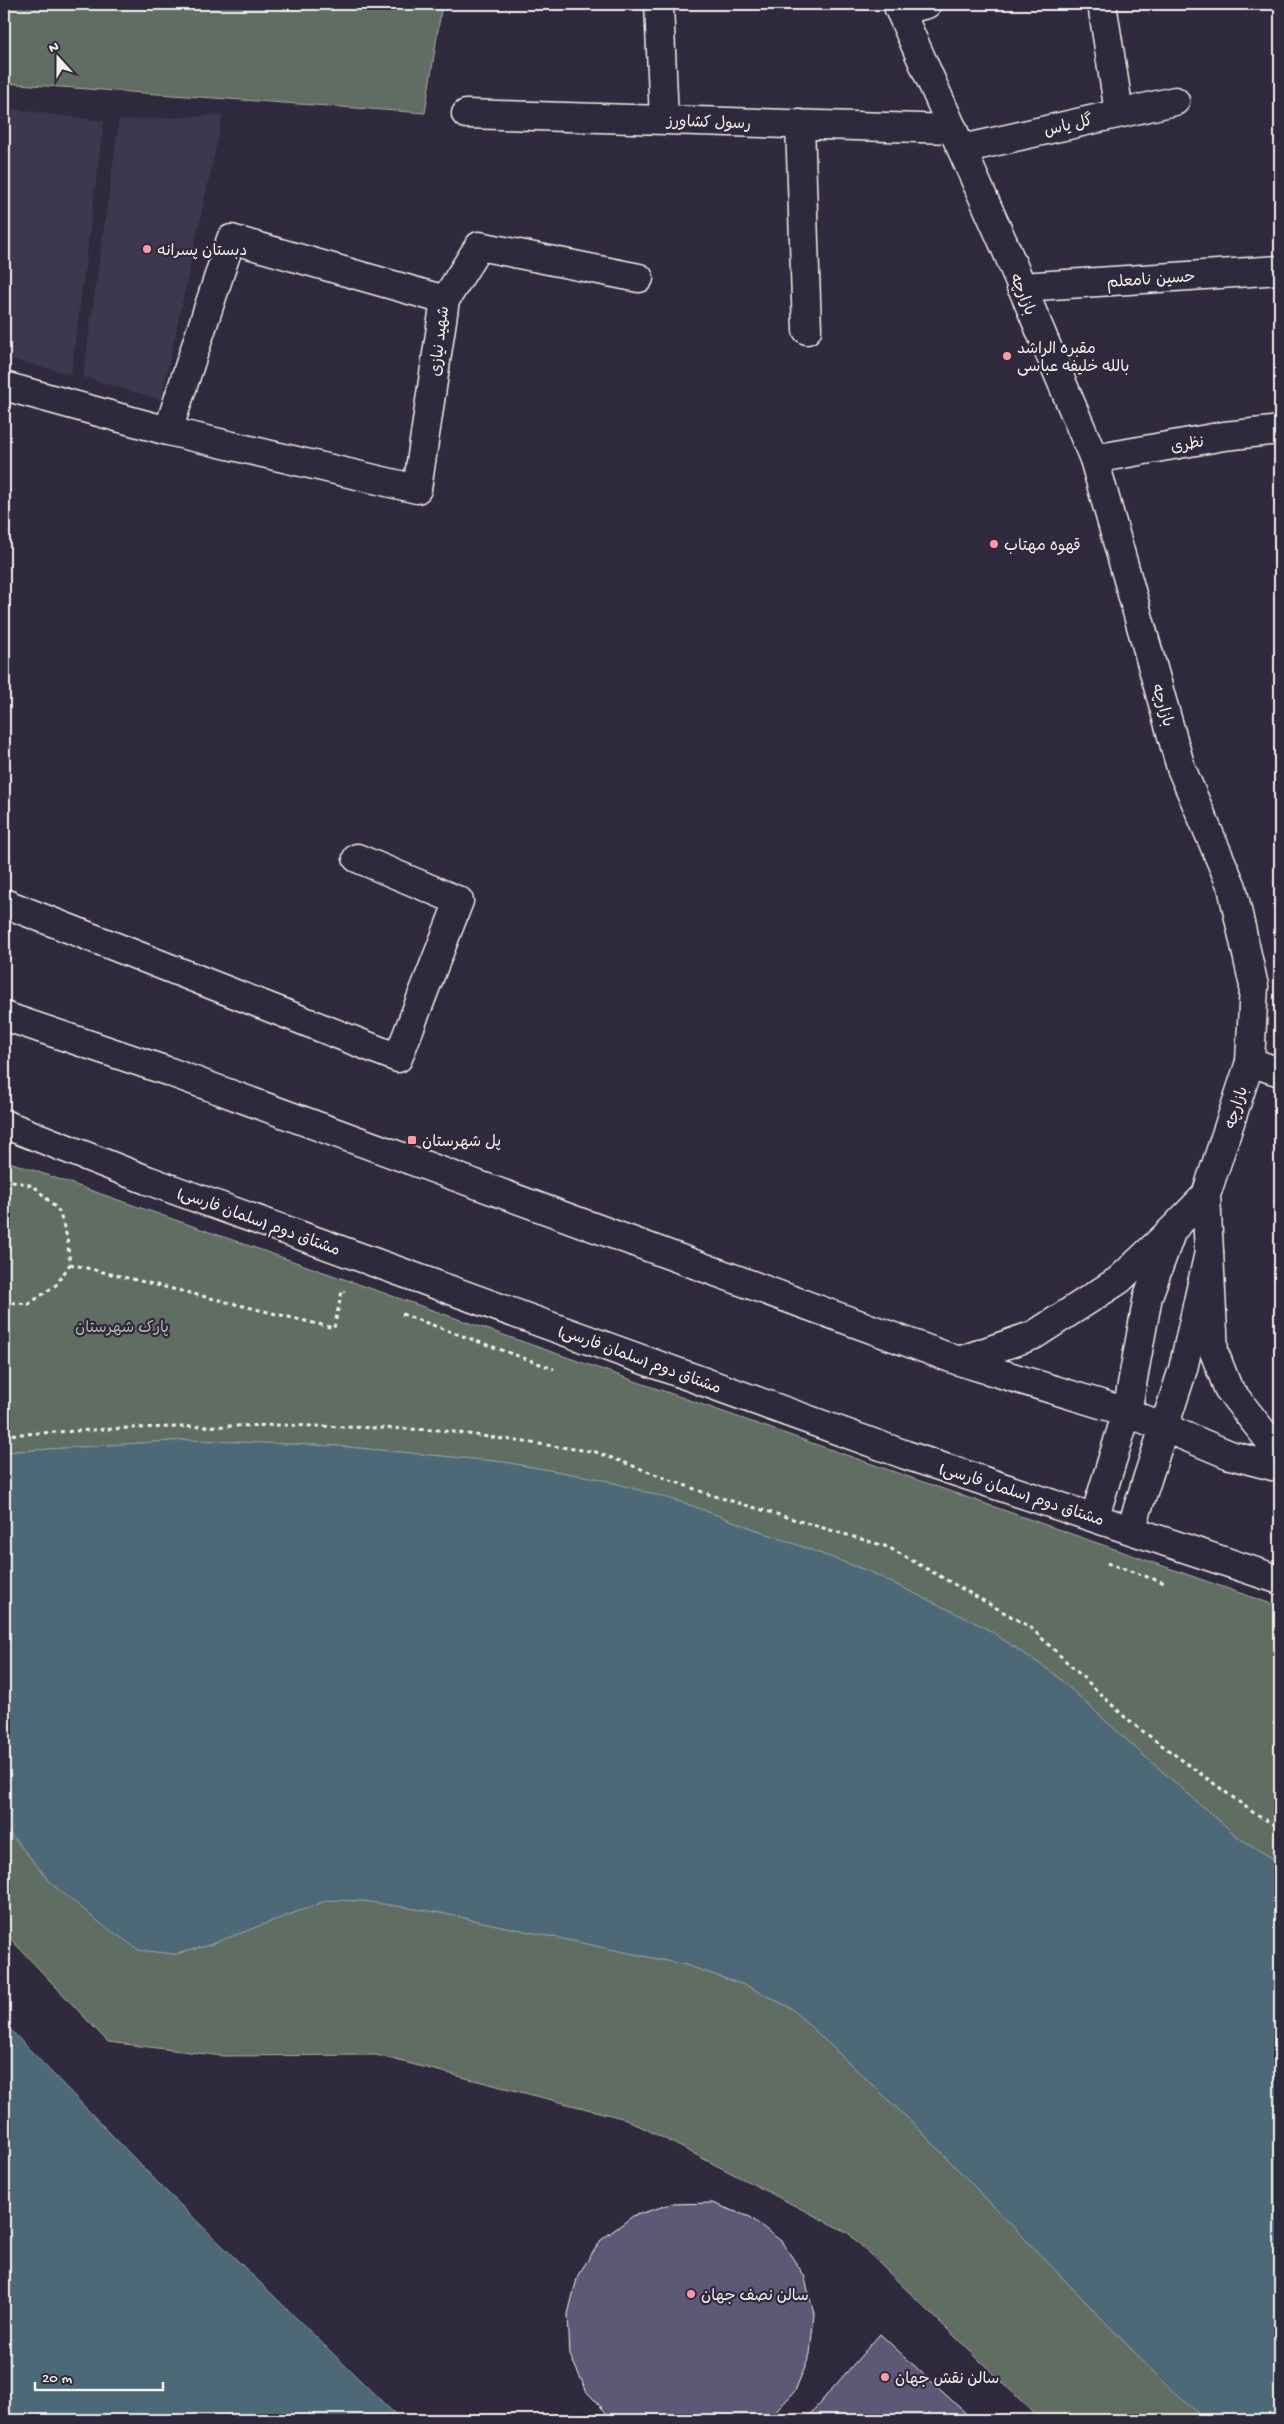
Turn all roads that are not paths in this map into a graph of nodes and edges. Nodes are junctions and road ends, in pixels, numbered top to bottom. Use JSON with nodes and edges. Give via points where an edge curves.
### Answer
{"nodes":[{"id":1,"x":658,"y":4,"type":"edge"},
{"id":2,"x":927,"y":4,"type":"edge"},
{"id":3,"x":1102,"y":4,"type":"edge"},
{"id":4,"x":899,"y":8,"type":"edge"},
{"id":5,"x":1175,"y":101,"type":"dead end"},
{"id":6,"x":1119,"y":112,"type":"junction"},
{"id":7,"x":466,"y":114,"type":"dead end"},
{"id":8,"x":664,"y":120,"type":"junction"},
{"id":9,"x":800,"y":124,"type":"junction"},
{"id":10,"x":957,"y":139,"type":"junction"},
{"id":11,"x":1280,"y":270,"type":"edge"},
{"id":12,"x":639,"y":278,"type":"dead end"},
{"id":13,"x":1021,"y":287,"type":"junction"},
{"id":14,"x":446,"y":300,"type":"junction"},
{"id":15,"x":807,"y":330,"type":"dead end"},
{"id":16,"x":4,"y":386,"type":"edge"},
{"id":17,"x":1280,"y":430,"type":"edge"},
{"id":18,"x":168,"y":431,"type":"junction"},
{"id":19,"x":1094,"y":459,"type":"junction"},
{"id":20,"x":357,"y":858,"type":"dead end"},
{"id":21,"x":4,"y":903,"type":"edge"},
{"id":22,"x":4,"y":1016,"type":"edge"},
{"id":23,"x":1250,"y":1062,"type":"junction"},
{"id":24,"x":1280,"y":1072,"type":"edge"},
{"id":25,"x":4,"y":1124,"type":"edge"},
{"id":26,"x":1206,"y":1195,"type":"junction"},
{"id":27,"x":1172,"y":1230,"type":"junction"},
{"id":28,"x":1209,"y":1252,"type":"junction"},
{"id":29,"x":960,"y":1361,"type":"junction"},
{"id":30,"x":1127,"y":1412,"type":"junction"},
{"id":31,"x":1165,"y":1428,"type":"junction"},
{"id":32,"x":1280,"y":1454,"type":"edge"},
{"id":33,"x":1280,"y":1468,"type":"edge"},
{"id":34,"x":1095,"y":1516,"type":"junction"},
{"id":35,"x":1131,"y":1529,"type":"junction"},
{"id":36,"x":1280,"y":1580,"type":"edge"}],
"edges":[{"from":1,"to":8,"type":"main road"},
{"from":2,"to":4,"type":"main road"},
{"from":3,"to":6,"type":"main road"},
{"from":4,"to":10,"type":"main road","name":"بازارچه"},
{"from":5,"to":6,"type":"main road","name":"گل یاس"},
{"from":6,"to":10,"type":"main road","name":"گل یاس"},
{"from":7,"to":8,"type":"main road","name":"رسول کشاورز"},
{"from":8,"to":9,"type":"main road","name":"رسول کشاورز"},
{"from":9,"to":10,"type":"main road","name":"رسول کشاورز"},
{"from":9,"to":15,"type":"main road"},
{"from":10,"to":13,"type":"main road","name":"بازارچه"},
{"from":11,"to":13,"type":"main road","name":"حسین نامعلم"},
{"from":12,"to":14,"type":"main road","via":[[479,246]]},
{"from":13,"to":19,"type":"main road","name":"بازارچه"},
{"from":14,"to":18,"type":"main road","name":"شهید نیازی","via":[[231,238]]},
{"from":14,"to":18,"type":"main road","name":"شهید نیازی","via":[[417,488]]},
{"from":16,"to":18,"type":"main road","name":"شهید نیازی"},
{"from":17,"to":19,"type":"main road","name":"نظری","via":[[1224,436]]},
{"from":19,"to":23,"type":"main road","name":"بازارچه","via":[[1181,768],[1232,887],[1254,986]]},
{"from":20,"to":21,"type":"main road","via":[[459,900],[398,1058]]},
{"from":22,"to":29,"type":"main road","via":[[170,1072]]},
{"from":23,"to":24,"type":"main road"},
{"from":23,"to":26,"type":"main road","name":"بازارچه"},
{"from":25,"to":34,"type":"main road","name":"مشتاق دوم (سلمان فارسی)","via":[[157,1183],[906,1455]]},
{"from":26,"to":27,"type":"main road"},
{"from":26,"to":28,"type":"main road","name":"بازارچه"},
{"from":27,"to":29,"type":"main road","via":[[1119,1280],[1034,1335]]},
{"from":27,"to":30,"type":"main road","via":[[1148,1296]]},
{"from":28,"to":31,"type":"main road","name":"بازارچه","via":[[1183,1369]]},
{"from":28,"to":32,"type":"main road","via":[[1214,1352],[1228,1388]]},
{"from":29,"to":30,"type":"main road"},
{"from":30,"to":31,"type":"main road"},
{"from":30,"to":34,"type":"main road"},
{"from":31,"to":33,"type":"main road","via":[[1230,1455]]},
{"from":31,"to":35,"type":"main road","name":"بازارچه"},
{"from":34,"to":35,"type":"main road","name":"مشتاق دوم (سلمان فارسی)"},
{"from":35,"to":36,"type":"main road","name":"مشتاق دوم (سلمان فارسی)"}]}
